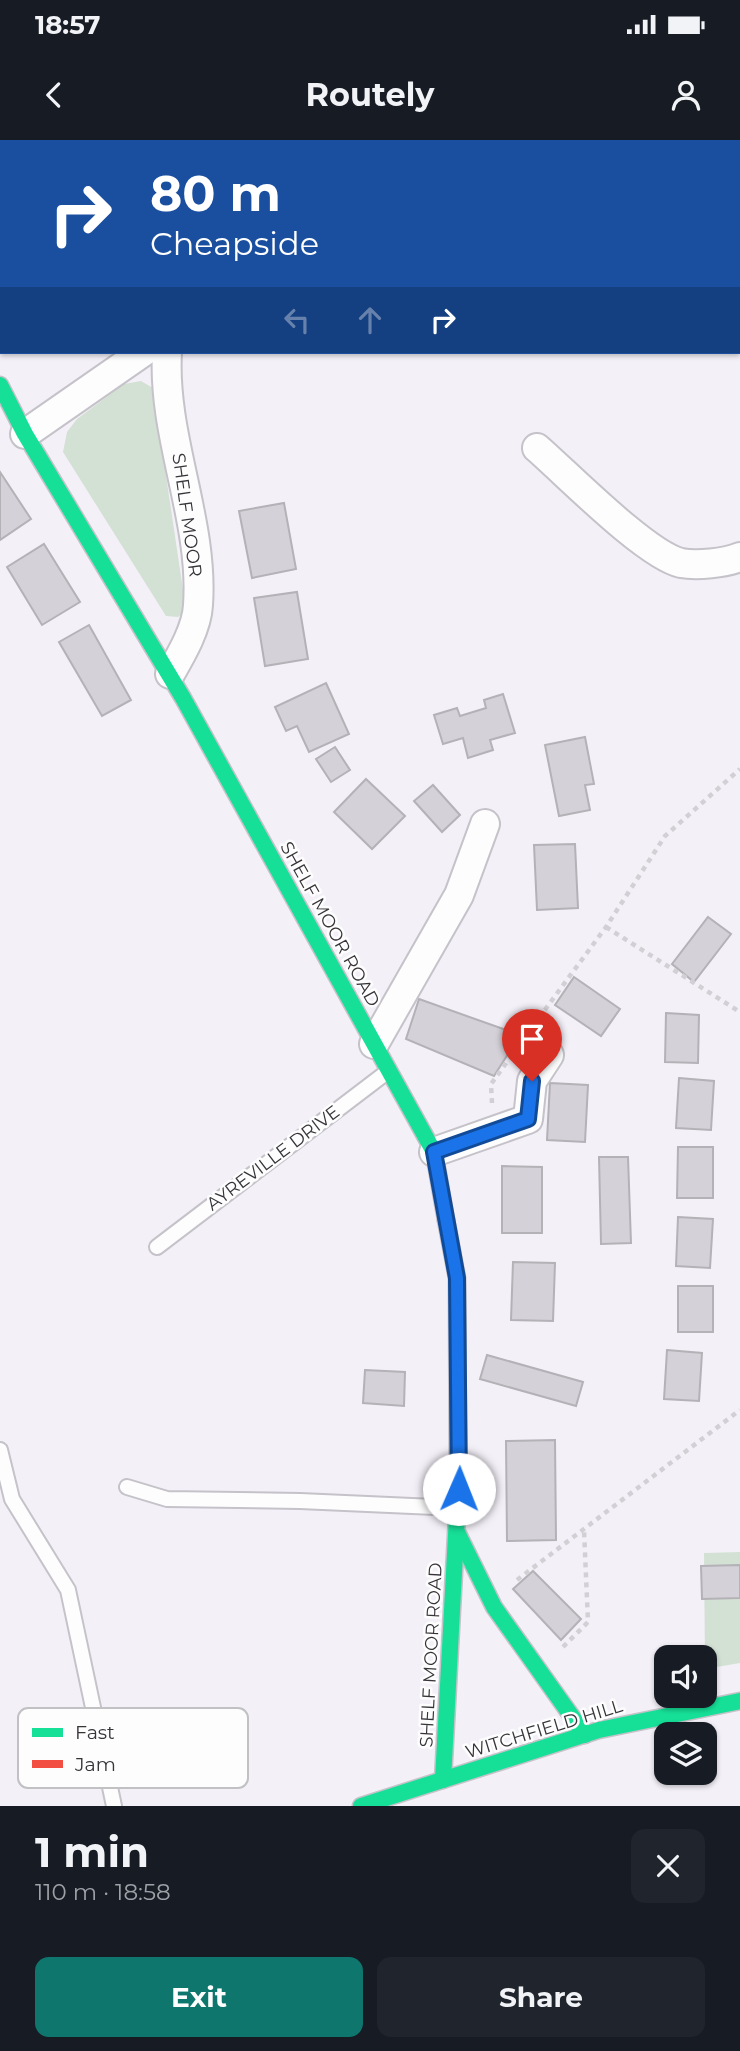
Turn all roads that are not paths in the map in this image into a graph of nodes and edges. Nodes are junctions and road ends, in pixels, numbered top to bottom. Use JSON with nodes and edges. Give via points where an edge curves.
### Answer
{"nodes":[{"id":1,"x":140,"y":354,"type":"edge"},
{"id":2,"x":167,"y":354,"type":"edge"},
{"id":3,"x":0,"y":384,"type":"edge"},
{"id":4,"x":24,"y":434,"type":"junction"},
{"id":5,"x":537,"y":448,"type":"dead end"},
{"id":6,"x":740,"y":557,"type":"edge"},
{"id":7,"x":170,"y":674,"type":"junction"},
{"id":8,"x":485,"y":824,"type":"dead end"},
{"id":9,"x":374,"y":1044,"type":"junction"},
{"id":10,"x":549,"y":1055,"type":"dead end"},
{"id":11,"x":389,"y":1070,"type":"junction"},
{"id":12,"x":434,"y":1152,"type":"junction"},
{"id":13,"x":156,"y":1247,"type":"dead end"},
{"id":14,"x":0,"y":1450,"type":"edge"},
{"id":15,"x":127,"y":1487,"type":"dead end"},
{"id":16,"x":458,"y":1508,"type":"junction"},
{"id":17,"x":457,"y":1532,"type":"junction"},
{"id":18,"x":740,"y":1701,"type":"edge"},
{"id":19,"x":93,"y":1708,"type":"edge"},
{"id":20,"x":585,"y":1735,"type":"junction"},
{"id":21,"x":443,"y":1780,"type":"junction"},
{"id":22,"x":110,"y":1788,"type":"edge"},
{"id":23,"x":114,"y":1806,"type":"edge"},
{"id":24,"x":361,"y":1806,"type":"edge"}],
"edges":[{"from":1,"to":4,"type":"street"},
{"from":2,"to":7,"type":"street","name":"SHELF MOOR","via":[[166,383],[194,535],[199,607]]},
{"from":3,"to":4,"type":"main road","name":"SHELF MOOR ROAD"},
{"from":4,"to":7,"type":"main road","name":"SHELF MOOR ROAD"},
{"from":5,"to":6,"type":"street","via":[[635,536],[680,563]]},
{"from":7,"to":9,"type":"main road","name":"SHELF MOOR ROAD"},
{"from":8,"to":9,"type":"street","via":[[459,895]]},
{"from":9,"to":11,"type":"main road","name":"SHELF MOOR ROAD"},
{"from":10,"to":12,"type":"street","via":[[532,1081],[528,1119]]},
{"from":11,"to":12,"type":"main road","name":"SHELF MOOR ROAD"},
{"from":11,"to":13,"type":"lane","name":"AYREVILLE DRIVE"},
{"from":12,"to":16,"type":"main road","name":"SHELF MOOR ROAD","via":[[457,1278]]},
{"from":14,"to":19,"type":"lane","via":[[12,1499],[68,1590]]},
{"from":15,"to":16,"type":"lane","via":[[167,1499]]},
{"from":16,"to":17,"type":"main road","name":"SHELF MOOR ROAD"},
{"from":17,"to":20,"type":"main road","name":"SHELF MOOR ROAD","via":[[491,1600]]},
{"from":17,"to":21,"type":"main road","name":"SHELF MOOR ROAD"},
{"from":18,"to":20,"type":"main road","name":"WITCHFIELD HILL"},
{"from":20,"to":21,"type":"main road","name":"WITCHFIELD HILL"},
{"from":21,"to":24,"type":"main road","name":"WITCHFIELD HILL"},
{"from":22,"to":23,"type":"lane"}]}
